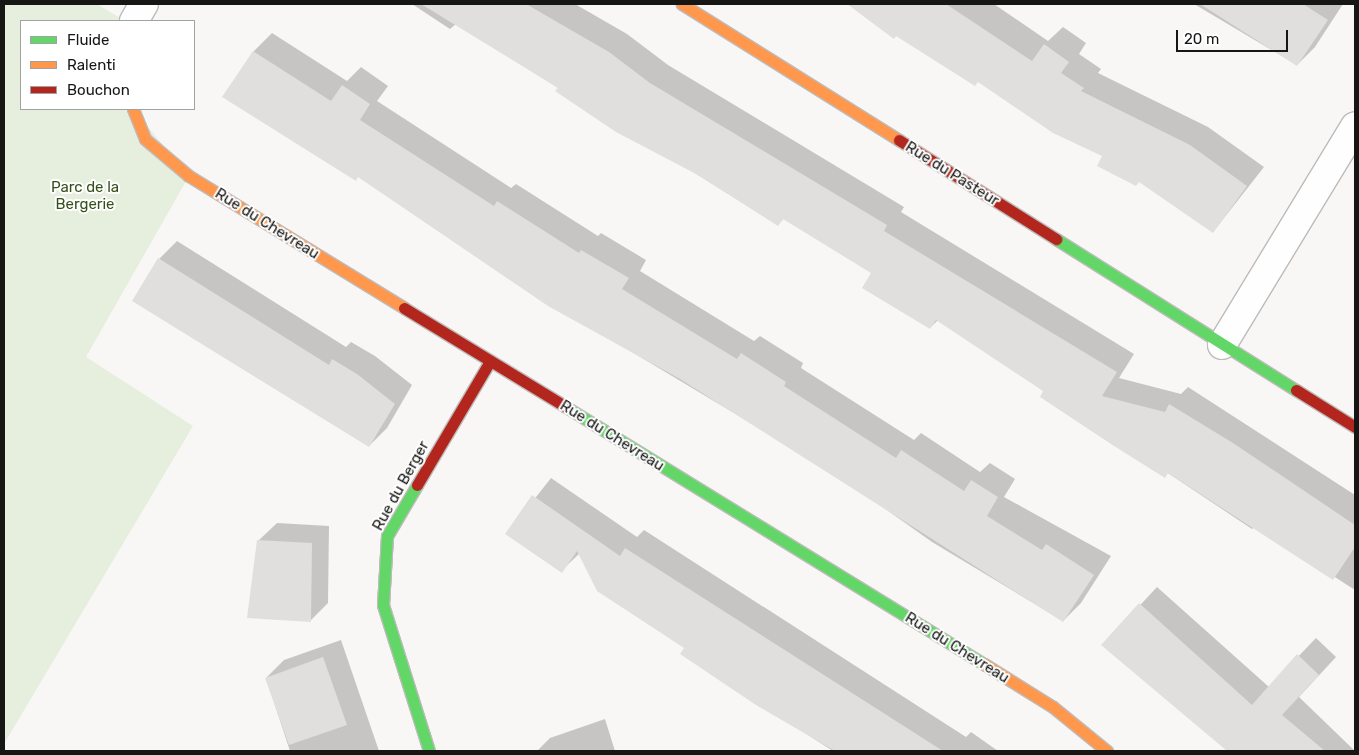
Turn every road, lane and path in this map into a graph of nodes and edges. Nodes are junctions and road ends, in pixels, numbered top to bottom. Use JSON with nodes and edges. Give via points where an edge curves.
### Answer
{"nodes":[{"id":1,"x":144,"y":4,"type":"edge"},
{"id":2,"x":682,"y":4,"type":"edge"},
{"id":3,"x":135,"y":20,"type":"edge"},
{"id":4,"x":133,"y":110,"type":"edge"},
{"id":5,"x":1355,"y":126,"type":"edge"},
{"id":6,"x":1222,"y":345,"type":"junction"},
{"id":7,"x":490,"y":361,"type":"junction"},
{"id":8,"x":1355,"y":427,"type":"edge"},
{"id":9,"x":429,"y":751,"type":"edge"},
{"id":10,"x":1106,"y":751,"type":"edge"}],
"edges":[{"from":1,"to":3,"type":"street"},
{"from":2,"to":6,"type":"street","name":"Rue du Pasteur"},
{"from":4,"to":7,"type":"street","name":"Rue du Chevreau","via":[[145,139],[190,176]]},
{"from":5,"to":6,"type":"street"},
{"from":6,"to":8,"type":"street","name":"Rue du Pasteur"},
{"from":7,"to":9,"type":"street","name":"Rue du Berger","via":[[388,536],[383,605]]},
{"from":7,"to":10,"type":"street","name":"Rue du Chevreau","via":[[1053,707]]}]}
